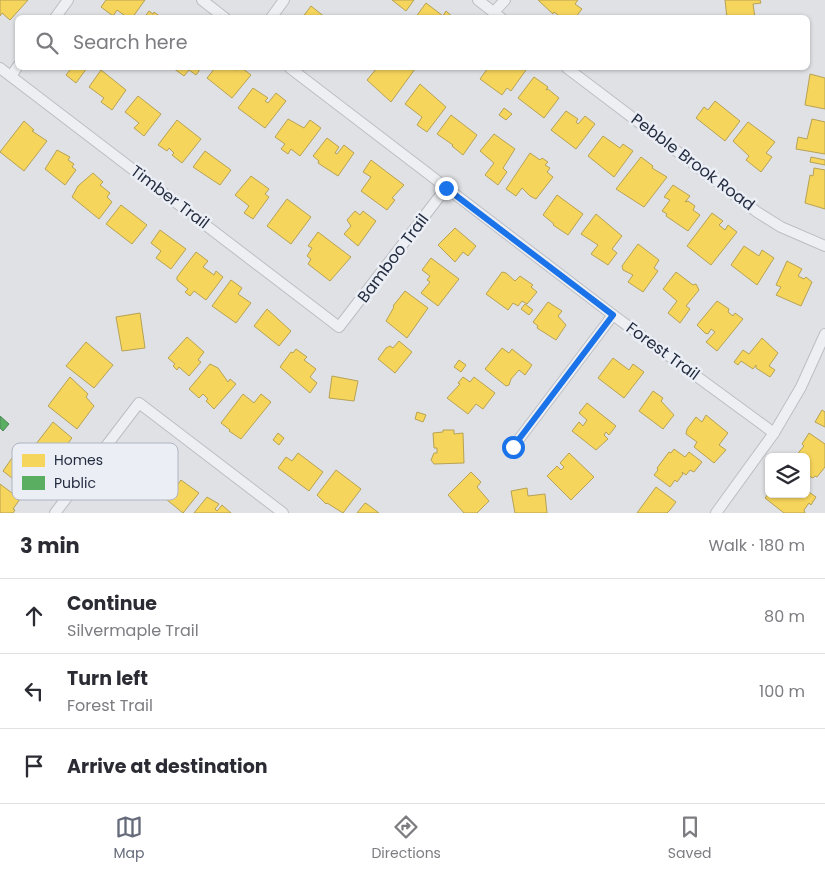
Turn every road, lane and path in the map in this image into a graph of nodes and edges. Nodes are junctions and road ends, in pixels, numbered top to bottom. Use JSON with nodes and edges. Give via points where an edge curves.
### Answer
{"nodes":[{"id":1,"x":68,"y":0,"type":"edge"},
{"id":2,"x":202,"y":0,"type":"edge"},
{"id":3,"x":284,"y":0,"type":"edge"},
{"id":4,"x":478,"y":0,"type":"edge"},
{"id":5,"x":505,"y":0,"type":"edge"},
{"id":6,"x":57,"y":15,"type":"edge"},
{"id":7,"x":221,"y":15,"type":"edge"},
{"id":8,"x":273,"y":15,"type":"edge"},
{"id":9,"x":498,"y":15,"type":"edge"},
{"id":10,"x":0,"y":68,"type":"edge"},
{"id":11,"x":15,"y":70,"type":"edge"},
{"id":12,"x":293,"y":70,"type":"edge"},
{"id":13,"x":570,"y":70,"type":"edge"},
{"id":14,"x":10,"y":76,"type":"junction"},
{"id":15,"x":446,"y":188,"type":"junction"},
{"id":16,"x":825,"y":246,"type":"edge"},
{"id":17,"x":613,"y":315,"type":"junction"},
{"id":18,"x":339,"y":327,"type":"joint"},
{"id":19,"x":825,"y":334,"type":"edge"},
{"id":20,"x":774,"y":433,"type":"junction"},
{"id":21,"x":108,"y":443,"type":"edge"},
{"id":22,"x":513,"y":447,"type":"dead end"},
{"id":23,"x":65,"y":500,"type":"edge"},
{"id":24,"x":55,"y":513,"type":"edge"},
{"id":25,"x":283,"y":513,"type":"edge"},
{"id":26,"x":716,"y":513,"type":"edge"}],
"edges":[{"from":1,"to":6,"type":"street"},
{"from":2,"to":7,"type":"street"},
{"from":3,"to":8,"type":"street"},
{"from":4,"to":9,"type":"street"},
{"from":5,"to":9,"type":"street"},
{"from":10,"to":14,"type":"street","name":"Timber Trail"},
{"from":11,"to":14,"type":"street"},
{"from":12,"to":15,"type":"street","name":"Forest Trail"},
{"from":13,"to":16,"type":"street","name":"Pebble Brook Road","via":[[758,212],[780,227]]},
{"from":14,"to":18,"type":"street","name":"Timber Trail"},
{"from":15,"to":17,"type":"street","name":"Forest Trail"},
{"from":15,"to":18,"type":"street","name":"Bamboo Trail"},
{"from":17,"to":20,"type":"street","name":"Forest Trail"},
{"from":17,"to":22,"type":"street"},
{"from":19,"to":20,"type":"street"},
{"from":20,"to":26,"type":"street"},
{"from":21,"to":25,"type":"street","via":[[139,403]]},
{"from":23,"to":24,"type":"street"}]}
